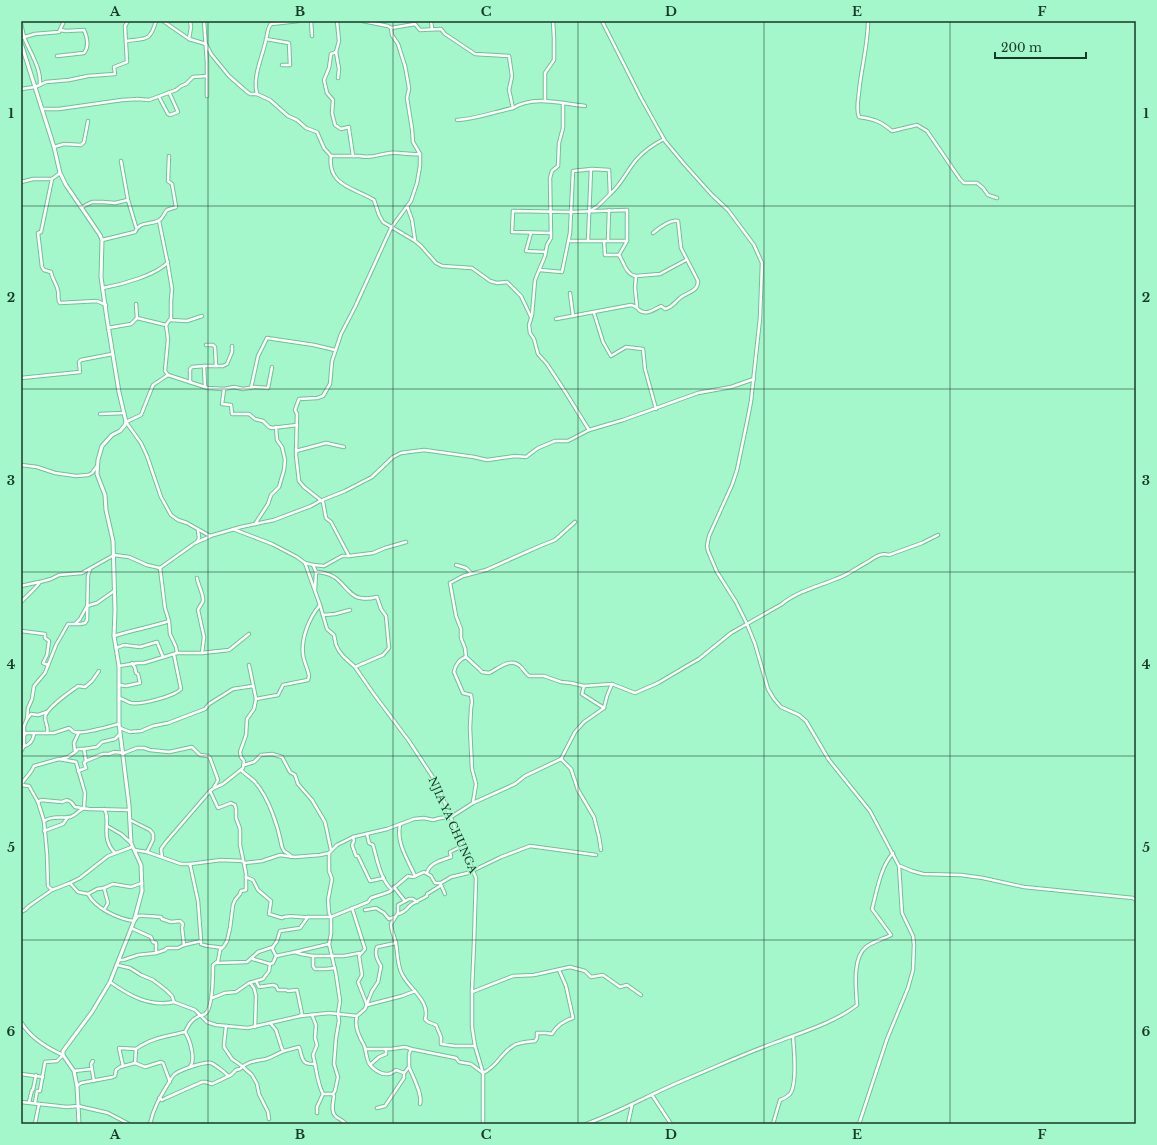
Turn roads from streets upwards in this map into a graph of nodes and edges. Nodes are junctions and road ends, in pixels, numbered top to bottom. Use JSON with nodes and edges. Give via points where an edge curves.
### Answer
{"nodes":[{"id":1,"x":64,"y":21,"type":"edge"},
{"id":2,"x":128,"y":21,"type":"edge"},
{"id":3,"x":156,"y":21,"type":"edge"},
{"id":4,"x":163,"y":21,"type":"edge"},
{"id":5,"x":190,"y":21,"type":"edge"},
{"id":6,"x":204,"y":21,"type":"edge"},
{"id":7,"x":298,"y":21,"type":"edge"},
{"id":8,"x":311,"y":21,"type":"edge"},
{"id":9,"x":337,"y":21,"type":"edge"},
{"id":10,"x":364,"y":21,"type":"edge"},
{"id":11,"x":431,"y":21,"type":"edge"},
{"id":12,"x":553,"y":21,"type":"edge"},
{"id":13,"x":602,"y":21,"type":"edge"},
{"id":14,"x":868,"y":21,"type":"edge"},
{"id":15,"x":271,"y":22,"type":"edge"},
{"id":16,"x":415,"y":22,"type":"edge"},
{"id":17,"x":21,"y":24,"type":"edge"},
{"id":18,"x":390,"y":28,"type":"junction"},
{"id":19,"x":432,"y":29,"type":"junction"},
{"id":20,"x":60,"y":30,"type":"junction"},
{"id":21,"x":312,"y":36,"type":"dead end"},
{"id":22,"x":23,"y":37,"type":"edge"},
{"id":23,"x":189,"y":39,"type":"junction"},
{"id":24,"x":266,"y":39,"type":"junction"},
{"id":25,"x":126,"y":41,"type":"junction"},
{"id":26,"x":21,"y":42,"type":"edge"},
{"id":27,"x":206,"y":44,"type":"junction"},
{"id":28,"x":336,"y":52,"type":"junction"},
{"id":29,"x":57,"y":56,"type":"dead end"},
{"id":30,"x":282,"y":65,"type":"dead end"},
{"id":31,"x":207,"y":76,"type":"junction"},
{"id":32,"x":338,"y":78,"type":"dead end"},
{"id":33,"x":40,"y":86,"type":"junction"},
{"id":34,"x":35,"y":87,"type":"junction"},
{"id":35,"x":21,"y":89,"type":"edge"},
{"id":36,"x":169,"y":92,"type":"junction"},
{"id":37,"x":257,"y":94,"type":"junction"},
{"id":38,"x":207,"y":96,"type":"dead end"},
{"id":39,"x":159,"y":97,"type":"junction"},
{"id":40,"x":545,"y":101,"type":"junction"},
{"id":41,"x":563,"y":102,"type":"junction"},
{"id":42,"x":585,"y":106,"type":"dead end"},
{"id":43,"x":512,"y":108,"type":"junction"},
{"id":44,"x":42,"y":109,"type":"junction"},
{"id":45,"x":457,"y":120,"type":"dead end"},
{"id":46,"x":88,"y":121,"type":"dead end"},
{"id":47,"x":664,"y":139,"type":"junction"},
{"id":48,"x":54,"y":147,"type":"junction"},
{"id":49,"x":420,"y":154,"type":"junction"},
{"id":50,"x":169,"y":156,"type":"dead end"},
{"id":51,"x":330,"y":156,"type":"junction"},
{"id":52,"x":353,"y":156,"type":"junction"},
{"id":53,"x":121,"y":161,"type":"dead end"},
{"id":54,"x":591,"y":169,"type":"junction"},
{"id":55,"x":60,"y":173,"type":"junction"},
{"id":56,"x":52,"y":180,"type":"junction"},
{"id":57,"x":21,"y":182,"type":"edge"},
{"id":58,"x":610,"y":194,"type":"junction"},
{"id":59,"x":997,"y":198,"type":"dead end"},
{"id":60,"x":128,"y":200,"type":"junction"},
{"id":61,"x":407,"y":206,"type":"junction"},
{"id":62,"x":82,"y":207,"type":"junction"},
{"id":63,"x":608,"y":210,"type":"junction"},
{"id":64,"x":551,"y":211,"type":"junction"},
{"id":65,"x":589,"y":211,"type":"junction"},
{"id":66,"x":571,"y":212,"type":"junction"},
{"id":67,"x":158,"y":220,"type":"junction"},
{"id":68,"x":136,"y":228,"type":"junction"},
{"id":69,"x":391,"y":228,"type":"junction"},
{"id":70,"x":531,"y":233,"type":"junction"},
{"id":71,"x":551,"y":233,"type":"junction"},
{"id":72,"x":653,"y":233,"type":"dead end"},
{"id":73,"x":102,"y":240,"type":"junction"},
{"id":74,"x":415,"y":241,"type":"junction"},
{"id":75,"x":569,"y":241,"type":"junction"},
{"id":76,"x":588,"y":241,"type":"junction"},
{"id":77,"x":606,"y":241,"type":"junction"},
{"id":78,"x":627,"y":241,"type":"junction"},
{"id":79,"x":546,"y":252,"type":"junction"},
{"id":80,"x":619,"y":255,"type":"junction"},
{"id":81,"x":686,"y":260,"type":"junction"},
{"id":82,"x":168,"y":262,"type":"junction"},
{"id":83,"x":540,"y":270,"type":"junction"},
{"id":84,"x":636,"y":276,"type":"junction"},
{"id":85,"x":103,"y":288,"type":"junction"},
{"id":86,"x":570,"y":293,"type":"dead end"},
{"id":87,"x":136,"y":304,"type":"dead end"},
{"id":88,"x":106,"y":305,"type":"junction"},
{"id":89,"x":638,"y":307,"type":"junction"},
{"id":90,"x":594,"y":313,"type":"junction"},
{"id":91,"x":202,"y":316,"type":"dead end"},
{"id":92,"x":573,"y":316,"type":"junction"},
{"id":93,"x":531,"y":317,"type":"junction"},
{"id":94,"x":137,"y":318,"type":"junction"},
{"id":95,"x":556,"y":319,"type":"dead end"},
{"id":96,"x":169,"y":320,"type":"junction"},
{"id":97,"x":166,"y":325,"type":"junction"},
{"id":98,"x":108,"y":328,"type":"junction"},
{"id":99,"x":206,"y":345,"type":"dead end"},
{"id":100,"x":232,"y":346,"type":"dead end"},
{"id":101,"x":335,"y":350,"type":"junction"},
{"id":102,"x":112,"y":354,"type":"junction"},
{"id":103,"x":204,"y":366,"type":"junction"},
{"id":104,"x":216,"y":366,"type":"junction"},
{"id":105,"x":272,"y":367,"type":"dead end"},
{"id":106,"x":168,"y":375,"type":"junction"},
{"id":107,"x":21,"y":378,"type":"edge"},
{"id":108,"x":754,"y":379,"type":"junction"},
{"id":109,"x":190,"y":382,"type":"junction"},
{"id":110,"x":205,"y":387,"type":"junction"},
{"id":111,"x":224,"y":388,"type":"junction"},
{"id":112,"x":251,"y":388,"type":"junction"},
{"id":113,"x":656,"y":409,"type":"junction"},
{"id":114,"x":124,"y":413,"type":"junction"},
{"id":115,"x":100,"y":414,"type":"dead end"},
{"id":116,"x":126,"y":422,"type":"junction"},
{"id":117,"x":297,"y":425,"type":"junction"},
{"id":118,"x":276,"y":427,"type":"junction"},
{"id":119,"x":589,"y":430,"type":"junction"},
{"id":120,"x":344,"y":446,"type":"dead end"},
{"id":121,"x":296,"y":451,"type":"junction"},
{"id":122,"x":21,"y":465,"type":"edge"},
{"id":123,"x":97,"y":466,"type":"junction"},
{"id":124,"x":320,"y":501,"type":"junction"},
{"id":125,"x":576,"y":522,"type":"dead end"},
{"id":126,"x":254,"y":525,"type":"junction"},
{"id":127,"x":233,"y":529,"type":"junction"},
{"id":128,"x":198,"y":530,"type":"junction"},
{"id":129,"x":938,"y":535,"type":"dead end"},
{"id":130,"x":210,"y":536,"type":"junction"},
{"id":131,"x":197,"y":542,"type":"junction"},
{"id":132,"x":406,"y":542,"type":"dead end"},
{"id":133,"x":114,"y":555,"type":"junction"},
{"id":134,"x":349,"y":556,"type":"junction"},
{"id":135,"x":305,"y":563,"type":"junction"},
{"id":136,"x":456,"y":564,"type":"dead end"},
{"id":137,"x":313,"y":565,"type":"junction"},
{"id":138,"x":160,"y":568,"type":"junction"},
{"id":139,"x":90,"y":569,"type":"junction"},
{"id":140,"x":316,"y":572,"type":"junction"},
{"id":141,"x":471,"y":573,"type":"junction"},
{"id":142,"x":197,"y":578,"type":"dead end"},
{"id":143,"x":40,"y":582,"type":"junction"},
{"id":144,"x":21,"y":586,"type":"edge"},
{"id":145,"x":315,"y":590,"type":"junction"},
{"id":146,"x":114,"y":591,"type":"junction"},
{"id":147,"x":21,"y":602,"type":"edge"},
{"id":148,"x":320,"y":605,"type":"junction"},
{"id":149,"x":87,"y":606,"type":"junction"},
{"id":150,"x":350,"y":610,"type":"dead end"},
{"id":151,"x":323,"y":615,"type":"junction"},
{"id":152,"x":169,"y":621,"type":"junction"},
{"id":153,"x":75,"y":624,"type":"junction"},
{"id":154,"x":747,"y":624,"type":"junction"},
{"id":155,"x":21,"y":631,"type":"edge"},
{"id":156,"x":249,"y":634,"type":"dead end"},
{"id":157,"x":114,"y":636,"type":"junction"},
{"id":158,"x":116,"y":648,"type":"junction"},
{"id":159,"x":177,"y":653,"type":"junction"},
{"id":160,"x":202,"y":653,"type":"junction"},
{"id":161,"x":174,"y":655,"type":"junction"},
{"id":162,"x":163,"y":657,"type":"junction"},
{"id":163,"x":466,"y":657,"type":"junction"},
{"id":164,"x":132,"y":663,"type":"junction"},
{"id":165,"x":48,"y":665,"type":"junction"},
{"id":166,"x":249,"y":665,"type":"dead end"},
{"id":167,"x":119,"y":666,"type":"junction"},
{"id":168,"x":355,"y":667,"type":"junction"},
{"id":169,"x":99,"y":671,"type":"dead end"},
{"id":170,"x":612,"y":684,"type":"junction"},
{"id":171,"x":120,"y":686,"type":"junction"},
{"id":172,"x":253,"y":686,"type":"junction"},
{"id":173,"x":584,"y":686,"type":"junction"},
{"id":174,"x":120,"y":698,"type":"junction"},
{"id":175,"x":256,"y":699,"type":"junction"},
{"id":176,"x":604,"y":708,"type":"junction"},
{"id":177,"x":47,"y":712,"type":"junction"},
{"id":178,"x":27,"y":719,"type":"junction"},
{"id":179,"x":119,"y":726,"type":"junction"},
{"id":180,"x":22,"y":731,"type":"edge"},
{"id":181,"x":79,"y":732,"type":"junction"},
{"id":182,"x":48,"y":733,"type":"junction"},
{"id":183,"x":24,"y":734,"type":"junction"},
{"id":184,"x":34,"y":734,"type":"junction"},
{"id":185,"x":121,"y":734,"type":"junction"},
{"id":186,"x":24,"y":746,"type":"junction"},
{"id":187,"x":84,"y":749,"type":"junction"},
{"id":188,"x":21,"y":750,"type":"edge"},
{"id":189,"x":74,"y":752,"type":"junction"},
{"id":190,"x":124,"y":753,"type":"junction"},
{"id":191,"x":61,"y":759,"type":"junction"},
{"id":192,"x":561,"y":759,"type":"junction"},
{"id":193,"x":86,"y":761,"type":"junction"},
{"id":194,"x":244,"y":765,"type":"junction"},
{"id":195,"x":241,"y":770,"type":"junction"},
{"id":196,"x":78,"y":771,"type":"junction"},
{"id":197,"x":21,"y":785,"type":"edge"},
{"id":198,"x":214,"y":788,"type":"junction"},
{"id":199,"x":210,"y":791,"type":"junction"},
{"id":200,"x":38,"y":802,"type":"junction"},
{"id":201,"x":473,"y":803,"type":"junction"},
{"id":202,"x":84,"y":808,"type":"junction"},
{"id":203,"x":104,"y":809,"type":"junction"},
{"id":204,"x":129,"y":810,"type":"junction"},
{"id":205,"x":68,"y":817,"type":"junction"},
{"id":206,"x":451,"y":817,"type":"junction"},
{"id":207,"x":130,"y":820,"type":"junction"},
{"id":208,"x":44,"y":821,"type":"junction"},
{"id":209,"x":400,"y":825,"type":"junction"},
{"id":210,"x":107,"y":826,"type":"junction"},
{"id":211,"x":44,"y":831,"type":"junction"},
{"id":212,"x":367,"y":834,"type":"junction"},
{"id":213,"x":353,"y":837,"type":"junction"},
{"id":214,"x":462,"y":846,"type":"junction"},
{"id":215,"x":132,"y":847,"type":"junction"},
{"id":216,"x":601,"y":850,"type":"dead end"},
{"id":217,"x":147,"y":852,"type":"junction"},
{"id":218,"x":330,"y":852,"type":"junction"},
{"id":219,"x":115,"y":853,"type":"junction"},
{"id":220,"x":894,"y":853,"type":"junction"},
{"id":221,"x":596,"y":855,"type":"dead end"},
{"id":222,"x":162,"y":857,"type":"junction"},
{"id":223,"x":291,"y":857,"type":"junction"},
{"id":224,"x":243,"y":862,"type":"junction"},
{"id":225,"x":190,"y":864,"type":"junction"},
{"id":226,"x":899,"y":866,"type":"junction"},
{"id":227,"x":472,"y":870,"type":"junction"},
{"id":228,"x":427,"y":874,"type":"junction"},
{"id":229,"x":415,"y":876,"type":"junction"},
{"id":230,"x":246,"y":877,"type":"junction"},
{"id":231,"x":384,"y":878,"type":"junction"},
{"id":232,"x":142,"y":883,"type":"junction"},
{"id":233,"x":70,"y":884,"type":"junction"},
{"id":234,"x":441,"y":884,"type":"junction"},
{"id":235,"x":104,"y":888,"type":"junction"},
{"id":236,"x":393,"y":888,"type":"junction"},
{"id":237,"x":52,"y":890,"type":"junction"},
{"id":238,"x":88,"y":894,"type":"junction"},
{"id":239,"x":445,"y":894,"type":"dead end"},
{"id":240,"x":1136,"y":900,"type":"edge"},
{"id":241,"x":404,"y":901,"type":"junction"},
{"id":242,"x":417,"y":902,"type":"junction"},
{"id":243,"x":352,"y":908,"type":"junction"},
{"id":244,"x":104,"y":910,"type":"junction"},
{"id":245,"x":365,"y":910,"type":"dead end"},
{"id":246,"x":21,"y":912,"type":"edge"},
{"id":247,"x":398,"y":913,"type":"junction"},
{"id":248,"x":308,"y":917,"type":"junction"},
{"id":249,"x":331,"y":917,"type":"junction"},
{"id":250,"x":134,"y":921,"type":"junction"},
{"id":251,"x":131,"y":928,"type":"junction"},
{"id":252,"x":201,"y":942,"type":"junction"},
{"id":253,"x":396,"y":943,"type":"junction"},
{"id":254,"x":329,"y":944,"type":"junction"},
{"id":255,"x":184,"y":945,"type":"junction"},
{"id":256,"x":222,"y":948,"type":"junction"},
{"id":257,"x":272,"y":948,"type":"junction"},
{"id":258,"x":295,"y":952,"type":"junction"},
{"id":259,"x":156,"y":953,"type":"junction"},
{"id":260,"x":360,"y":953,"type":"junction"},
{"id":261,"x":276,"y":956,"type":"junction"},
{"id":262,"x":313,"y":956,"type":"junction"},
{"id":263,"x":333,"y":956,"type":"junction"},
{"id":264,"x":252,"y":958,"type":"junction"},
{"id":265,"x":119,"y":960,"type":"junction"},
{"id":266,"x":215,"y":963,"type":"junction"},
{"id":267,"x":270,"y":964,"type":"junction"},
{"id":268,"x":117,"y":965,"type":"junction"},
{"id":269,"x":335,"y":968,"type":"junction"},
{"id":270,"x":559,"y":970,"type":"junction"},
{"id":271,"x":256,"y":981,"type":"junction"},
{"id":272,"x":110,"y":982,"type":"junction"},
{"id":273,"x":249,"y":983,"type":"junction"},
{"id":274,"x":414,"y":991,"type":"junction"},
{"id":275,"x":472,"y":992,"type":"junction"},
{"id":276,"x":641,"y":995,"type":"dead end"},
{"id":277,"x":212,"y":998,"type":"junction"},
{"id":278,"x":174,"y":1002,"type":"junction"},
{"id":279,"x":367,"y":1005,"type":"junction"},
{"id":280,"x":338,"y":1013,"type":"junction"},
{"id":281,"x":201,"y":1015,"type":"junction"},
{"id":282,"x":312,"y":1015,"type":"junction"},
{"id":283,"x":300,"y":1016,"type":"junction"},
{"id":284,"x":356,"y":1016,"type":"junction"},
{"id":285,"x":21,"y":1022,"type":"edge"},
{"id":286,"x":270,"y":1023,"type":"junction"},
{"id":287,"x":226,"y":1026,"type":"junction"},
{"id":288,"x":255,"y":1027,"type":"junction"},
{"id":289,"x":184,"y":1032,"type":"junction"},
{"id":290,"x":793,"y":1036,"type":"junction"},
{"id":291,"x":475,"y":1046,"type":"junction"},
{"id":292,"x":136,"y":1048,"type":"junction"},
{"id":293,"x":366,"y":1049,"type":"junction"},
{"id":294,"x":386,"y":1049,"type":"junction"},
{"id":295,"x":411,"y":1049,"type":"junction"},
{"id":296,"x":284,"y":1051,"type":"junction"},
{"id":297,"x":62,"y":1055,"type":"junction"},
{"id":298,"x":93,"y":1061,"type":"dead end"},
{"id":299,"x":135,"y":1063,"type":"junction"},
{"id":300,"x":315,"y":1064,"type":"junction"},
{"id":301,"x":371,"y":1064,"type":"junction"},
{"id":302,"x":123,"y":1066,"type":"junction"},
{"id":303,"x":242,"y":1066,"type":"junction"},
{"id":304,"x":190,"y":1067,"type":"junction"},
{"id":305,"x":409,"y":1067,"type":"junction"},
{"id":306,"x":92,"y":1068,"type":"junction"},
{"id":307,"x":74,"y":1071,"type":"junction"},
{"id":308,"x":404,"y":1073,"type":"junction"},
{"id":309,"x":483,"y":1073,"type":"junction"},
{"id":310,"x":21,"y":1074,"type":"edge"},
{"id":311,"x":36,"y":1075,"type":"junction"},
{"id":312,"x":43,"y":1076,"type":"junction"},
{"id":313,"x":228,"y":1076,"type":"junction"},
{"id":314,"x":94,"y":1081,"type":"junction"},
{"id":315,"x":170,"y":1082,"type":"junction"},
{"id":316,"x":77,"y":1086,"type":"junction"},
{"id":317,"x":323,"y":1094,"type":"junction"},
{"id":318,"x":333,"y":1094,"type":"junction"},
{"id":319,"x":652,"y":1095,"type":"junction"},
{"id":320,"x":159,"y":1098,"type":"junction"},
{"id":321,"x":21,"y":1102,"type":"edge"},
{"id":322,"x":29,"y":1102,"type":"junction"},
{"id":323,"x":35,"y":1103,"type":"junction"},
{"id":324,"x":39,"y":1104,"type":"junction"},
{"id":325,"x":420,"y":1104,"type":"dead end"},
{"id":326,"x":633,"y":1105,"type":"junction"},
{"id":327,"x":78,"y":1106,"type":"junction"},
{"id":328,"x":377,"y":1108,"type":"dead end"},
{"id":329,"x":318,"y":1113,"type":"dead end"},
{"id":330,"x":269,"y":1119,"type":"dead end"},
{"id":331,"x":35,"y":1124,"type":"edge"},
{"id":332,"x":79,"y":1124,"type":"edge"},
{"id":333,"x":129,"y":1124,"type":"edge"},
{"id":334,"x":150,"y":1124,"type":"edge"},
{"id":335,"x":346,"y":1124,"type":"edge"},
{"id":336,"x":483,"y":1124,"type":"edge"},
{"id":337,"x":586,"y":1124,"type":"edge"},
{"id":338,"x":628,"y":1124,"type":"edge"},
{"id":339,"x":671,"y":1124,"type":"edge"},
{"id":340,"x":773,"y":1124,"type":"edge"},
{"id":341,"x":859,"y":1124,"type":"edge"}],
"edges":[{"from":1,"to":20,"type":"street"},
{"from":2,"to":25,"type":"street","via":[[125,26]]},
{"from":3,"to":25,"type":"street","via":[[152,33],[147,38]]},
{"from":4,"to":23,"type":"street"},
{"from":5,"to":23,"type":"street"},
{"from":6,"to":27,"type":"street"},
{"from":7,"to":15,"type":"street"},
{"from":8,"to":21,"type":"street"},
{"from":9,"to":28,"type":"street"},
{"from":10,"to":18,"type":"street"},
{"from":11,"to":19,"type":"street"},
{"from":12,"to":40,"type":"street","via":[[554,60],[545,73]]},
{"from":13,"to":47,"type":"street"},
{"from":14,"to":59,"type":"street","via":[[857,111],[859,117],[873,119],[892,131],[917,125],[927,131],[964,183],[977,183],[988,195]]},
{"from":15,"to":24,"type":"street"},
{"from":16,"to":18,"type":"street"},
{"from":16,"to":19,"type":"street","via":[[418,29]]},
{"from":17,"to":22,"type":"street"},
{"from":18,"to":49,"type":"street","via":[[405,66],[413,142]]},
{"from":19,"to":43,"type":"street","via":[[441,29],[444,34],[475,54],[509,56],[512,71],[509,90]]},
{"from":20,"to":22,"type":"street"},
{"from":20,"to":29,"type":"street","via":[[84,30],[87,37],[86,50],[84,53]]},
{"from":22,"to":33,"type":"street","via":[[36,63]]},
{"from":23,"to":27,"type":"street"},
{"from":24,"to":30,"type":"street","via":[[289,43],[290,65]]},
{"from":24,"to":37,"type":"street","via":[[255,88]]},
{"from":25,"to":33,"type":"street","via":[[127,62],[114,67],[115,74],[46,82]]},
{"from":26,"to":34,"type":"street"},
{"from":27,"to":31,"type":"street"},
{"from":27,"to":37,"type":"street","via":[[229,76],[250,94]]},
{"from":28,"to":32,"type":"street"},
{"from":28,"to":52,"type":"street","via":[[331,54],[324,80],[327,94],[333,100],[332,113],[335,125],[341,129],[349,128]]},
{"from":31,"to":36,"type":"street","via":[[193,77],[186,84]]},
{"from":31,"to":38,"type":"street"},
{"from":33,"to":34,"type":"street"},
{"from":34,"to":35,"type":"street"},
{"from":34,"to":44,"type":"street"},
{"from":36,"to":39,"type":"street"},
{"from":36,"to":39,"type":"street","via":[[178,112],[168,114]]},
{"from":37,"to":51,"type":"street","via":[[270,100],[306,128],[317,132]]},
{"from":39,"to":44,"type":"street"},
{"from":40,"to":41,"type":"street"},
{"from":40,"to":43,"type":"street"},
{"from":41,"to":42,"type":"street"},
{"from":41,"to":64,"type":"street","via":[[559,162],[552,170],[550,178]]},
{"from":43,"to":45,"type":"street","via":[[473,119]]},
{"from":44,"to":48,"type":"street"},
{"from":46,"to":48,"type":"street","via":[[84,142],[81,145],[64,144]]},
{"from":47,"to":58,"type":"street","via":[[637,160]]},
{"from":47,"to":108,"type":"street","via":[[728,210],[754,245],[762,263]]},
{"from":48,"to":55,"type":"street"},
{"from":49,"to":52,"type":"street"},
{"from":49,"to":61,"type":"street","via":[[417,182]]},
{"from":50,"to":67,"type":"street","via":[[168,181],[172,184],[176,208],[167,210]]},
{"from":51,"to":52,"type":"street"},
{"from":51,"to":69,"type":"street","via":[[332,169],[338,180],[374,200],[382,222]]},
{"from":53,"to":60,"type":"street"},
{"from":54,"to":58,"type":"street","via":[[609,170]]},
{"from":54,"to":65,"type":"street"},
{"from":54,"to":66,"type":"street","via":[[573,171]]},
{"from":55,"to":56,"type":"street"},
{"from":55,"to":62,"type":"street"},
{"from":56,"to":57,"type":"street","via":[[33,179]]},
{"from":56,"to":88,"type":"street","via":[[41,232],[38,233],[42,267],[51,272],[58,290],[58,302],[97,301]]},
{"from":58,"to":65,"type":"street"},
{"from":60,"to":62,"type":"street","via":[[112,204],[92,202]]},
{"from":60,"to":68,"type":"street"},
{"from":61,"to":69,"type":"street"},
{"from":61,"to":74,"type":"street","via":[[413,222]]},
{"from":62,"to":73,"type":"street"},
{"from":63,"to":65,"type":"street"},
{"from":63,"to":77,"type":"street"},
{"from":63,"to":78,"type":"street","via":[[627,210]]},
{"from":64,"to":66,"type":"street"},
{"from":64,"to":70,"type":"street","via":[[513,211],[512,232]]},
{"from":64,"to":71,"type":"street"},
{"from":65,"to":66,"type":"street"},
{"from":65,"to":76,"type":"street"},
{"from":66,"to":75,"type":"street"},
{"from":67,"to":68,"type":"street","via":[[146,222]]},
{"from":67,"to":82,"type":"street"},
{"from":68,"to":73,"type":"street","via":[[135,232]]},
{"from":69,"to":74,"type":"street"},
{"from":69,"to":101,"type":"street"},
{"from":70,"to":71,"type":"street"},
{"from":70,"to":79,"type":"street","via":[[526,251]]},
{"from":71,"to":79,"type":"street"},
{"from":72,"to":81,"type":"street","via":[[674,220],[678,221],[681,248]]},
{"from":73,"to":85,"type":"street"},
{"from":74,"to":93,"type":"street","via":[[442,266],[472,268],[490,281],[507,282],[521,296]]},
{"from":75,"to":76,"type":"street"},
{"from":75,"to":83,"type":"street","via":[[562,272]]},
{"from":76,"to":77,"type":"street"},
{"from":77,"to":78,"type":"street"},
{"from":77,"to":80,"type":"street","via":[[605,255]]},
{"from":78,"to":80,"type":"street"},
{"from":79,"to":83,"type":"street"},
{"from":80,"to":84,"type":"street","via":[[627,272]]},
{"from":81,"to":84,"type":"street","via":[[660,274]]},
{"from":81,"to":89,"type":"street","via":[[698,281],[695,289],[668,308],[664,309],[662,306],[646,312]]},
{"from":82,"to":85,"type":"street","via":[[142,277]]},
{"from":82,"to":96,"type":"street","via":[[172,289]]},
{"from":83,"to":93,"type":"street","via":[[535,280]]},
{"from":84,"to":89,"type":"street"},
{"from":85,"to":88,"type":"street"},
{"from":86,"to":92,"type":"street"},
{"from":87,"to":94,"type":"street"},
{"from":88,"to":98,"type":"street"},
{"from":89,"to":90,"type":"street","via":[[632,305]]},
{"from":90,"to":92,"type":"street"},
{"from":90,"to":113,"type":"street","via":[[603,342],[611,356],[626,347],[643,349],[645,369]]},
{"from":91,"to":96,"type":"street","via":[[187,320]]},
{"from":92,"to":95,"type":"street"},
{"from":93,"to":119,"type":"street","via":[[530,333],[538,354]]},
{"from":94,"to":97,"type":"street"},
{"from":94,"to":98,"type":"street","via":[[131,324]]},
{"from":96,"to":97,"type":"street"},
{"from":97,"to":106,"type":"street","via":[[168,339],[165,371]]},
{"from":98,"to":102,"type":"street"},
{"from":99,"to":104,"type":"street","via":[[215,347]]},
{"from":100,"to":104,"type":"street","via":[[227,364]]},
{"from":101,"to":112,"type":"street","via":[[267,338],[258,356]]},
{"from":101,"to":117,"type":"street","via":[[330,384],[323,396],[299,399],[295,410]]},
{"from":102,"to":107,"type":"street","via":[[81,360],[80,372]]},
{"from":102,"to":114,"type":"street"},
{"from":103,"to":104,"type":"street"},
{"from":103,"to":109,"type":"street","via":[[190,369]]},
{"from":103,"to":110,"type":"street"},
{"from":105,"to":112,"type":"street","via":[[268,388]]},
{"from":106,"to":109,"type":"street"},
{"from":106,"to":116,"type":"street","via":[[152,385],[141,415]]},
{"from":108,"to":113,"type":"street","via":[[731,387],[698,393]]},
{"from":108,"to":154,"type":"street","via":[[737,470],[707,540],[713,564]]},
{"from":109,"to":110,"type":"street"},
{"from":110,"to":111,"type":"street"},
{"from":111,"to":112,"type":"street"},
{"from":111,"to":118,"type":"street","via":[[222,404],[231,405],[232,414],[249,414],[269,427]]},
{"from":113,"to":119,"type":"street"},
{"from":114,"to":115,"type":"street"},
{"from":114,"to":116,"type":"street"},
{"from":116,"to":123,"type":"street","via":[[126,425],[102,446]]},
{"from":116,"to":128,"type":"street","via":[[141,443],[161,497],[171,515]]},
{"from":117,"to":118,"type":"street"},
{"from":117,"to":121,"type":"street"},
{"from":118,"to":126,"type":"street","via":[[276,438],[282,447],[285,460],[284,470],[279,487],[272,494]]},
{"from":119,"to":124,"type":"street","via":[[568,440],[554,441],[526,457],[488,460],[424,450],[401,453],[393,456],[372,477]]},
{"from":120,"to":121,"type":"street","via":[[326,443]]},
{"from":121,"to":124,"type":"street","via":[[299,481]]},
{"from":122,"to":123,"type":"street","via":[[37,467],[55,474],[76,476],[88,476]]},
{"from":123,"to":133,"type":"street","via":[[98,478],[105,495]]},
{"from":124,"to":126,"type":"street","via":[[274,520]]},
{"from":124,"to":134,"type":"street","via":[[323,502],[326,518],[331,522]]},
{"from":125,"to":141,"type":"street","via":[[555,540],[492,568]]},
{"from":126,"to":127,"type":"street"},
{"from":127,"to":130,"type":"street"},
{"from":127,"to":135,"type":"street","via":[[272,544]]},
{"from":128,"to":130,"type":"street"},
{"from":128,"to":131,"type":"street"},
{"from":129,"to":154,"type":"street","via":[[889,555],[874,557],[838,579],[789,598]]},
{"from":130,"to":131,"type":"street"},
{"from":131,"to":138,"type":"street"},
{"from":132,"to":134,"type":"street","via":[[373,553]]},
{"from":133,"to":138,"type":"street","via":[[129,557]]},
{"from":133,"to":139,"type":"street"},
{"from":133,"to":146,"type":"street"},
{"from":134,"to":137,"type":"street","via":[[342,556],[324,566]]},
{"from":135,"to":137,"type":"street"},
{"from":135,"to":145,"type":"street","name":"NJIA YA CHUNGA"},
{"from":136,"to":141,"type":"street"},
{"from":137,"to":140,"type":"street"},
{"from":138,"to":152,"type":"street"},
{"from":139,"to":143,"type":"street","via":[[82,574],[59,575]]},
{"from":139,"to":149,"type":"street"},
{"from":140,"to":145,"type":"street"},
{"from":140,"to":168,"type":"street","via":[[334,577],[358,597],[377,597],[386,616],[389,648],[383,655]]},
{"from":141,"to":163,"type":"street","via":[[450,583]]},
{"from":142,"to":160,"type":"street","via":[[203,602],[198,610],[204,638]]},
{"from":143,"to":144,"type":"street"},
{"from":143,"to":147,"type":"street"},
{"from":145,"to":148,"type":"street","name":"NJIA YA CHUNGA"},
{"from":146,"to":149,"type":"street","via":[[97,603]]},
{"from":146,"to":157,"type":"street"},
{"from":148,"to":151,"type":"street","name":"NJIA YA CHUNGA"},
{"from":148,"to":175,"type":"street","via":[[308,622],[304,636],[303,654],[308,680],[283,685],[278,695]]},
{"from":149,"to":153,"type":"street"},
{"from":149,"to":153,"type":"street","via":[[87,620],[85,623]]},
{"from":150,"to":151,"type":"street"},
{"from":151,"to":168,"type":"street","name":"NJIA YA CHUNGA","via":[[339,651]]},
{"from":152,"to":157,"type":"street"},
{"from":152,"to":159,"type":"street","via":[[170,634]]},
{"from":153,"to":165,"type":"street","via":[[68,624]]},
{"from":154,"to":170,"type":"street","via":[[731,633],[699,659],[647,689],[635,693]]},
{"from":154,"to":220,"type":"street","via":[[768,689],[774,699],[781,707],[799,715],[806,722],[829,760],[870,811]]},
{"from":155,"to":165,"type":"street","via":[[45,634],[49,641],[43,663]]},
{"from":156,"to":160,"type":"street","via":[[229,650]]},
{"from":157,"to":158,"type":"street"},
{"from":158,"to":162,"type":"street","via":[[140,647],[157,642]]},
{"from":158,"to":167,"type":"street"},
{"from":159,"to":160,"type":"street"},
{"from":159,"to":161,"type":"street"},
{"from":161,"to":162,"type":"street"},
{"from":161,"to":174,"type":"street","via":[[181,689],[178,692],[141,703],[130,703]]},
{"from":162,"to":164,"type":"street","via":[[144,663]]},
{"from":163,"to":173,"type":"street","via":[[482,672],[489,673],[505,663],[512,663],[520,666],[529,676],[544,676]]},
{"from":163,"to":201,"type":"street","via":[[461,658],[454,672],[463,693],[471,695],[472,769],[476,784]]},
{"from":164,"to":167,"type":"street"},
{"from":164,"to":171,"type":"street","via":[[140,683]]},
{"from":165,"to":178,"type":"street","via":[[34,686]]},
{"from":166,"to":172,"type":"street"},
{"from":167,"to":171,"type":"street"},
{"from":168,"to":206,"type":"street","name":"NJIA YA CHUNGA","via":[[436,782]]},
{"from":169,"to":177,"type":"street","via":[[85,687],[78,686]]},
{"from":170,"to":173,"type":"street"},
{"from":170,"to":176,"type":"street"},
{"from":171,"to":174,"type":"street"},
{"from":172,"to":175,"type":"street"},
{"from":172,"to":179,"type":"street","via":[[234,689],[205,708],[165,724],[135,732]]},
{"from":173,"to":176,"type":"street","via":[[582,694]]},
{"from":174,"to":179,"type":"street"},
{"from":175,"to":194,"type":"street","via":[[254,709],[247,719],[246,735],[240,752]]},
{"from":176,"to":192,"type":"street","via":[[575,732]]},
{"from":177,"to":178,"type":"street","via":[[32,714]]},
{"from":177,"to":182,"type":"street","via":[[45,718]]},
{"from":178,"to":180,"type":"street"},
{"from":179,"to":181,"type":"street"},
{"from":179,"to":185,"type":"street"},
{"from":180,"to":183,"type":"street"},
{"from":181,"to":182,"type":"street","via":[[69,728]]},
{"from":181,"to":189,"type":"street","via":[[74,743]]},
{"from":182,"to":184,"type":"street"},
{"from":183,"to":184,"type":"street"},
{"from":183,"to":186,"type":"street"},
{"from":184,"to":186,"type":"street","via":[[34,739]]},
{"from":185,"to":187,"type":"street","via":[[115,739],[102,742],[97,747]]},
{"from":185,"to":190,"type":"street"},
{"from":186,"to":188,"type":"street"},
{"from":187,"to":189,"type":"street"},
{"from":187,"to":193,"type":"street"},
{"from":189,"to":191,"type":"street"},
{"from":190,"to":193,"type":"street","via":[[103,754]]},
{"from":190,"to":198,"type":"street","via":[[137,748],[169,752],[192,746],[200,754],[210,758],[218,780]]},
{"from":190,"to":204,"type":"street"},
{"from":191,"to":196,"type":"street","via":[[76,762]]},
{"from":191,"to":197,"type":"street","via":[[34,766],[24,777]]},
{"from":192,"to":201,"type":"street"},
{"from":192,"to":216,"type":"street","via":[[571,769],[578,790],[594,817]]},
{"from":193,"to":196,"type":"street","via":[[85,769]]},
{"from":194,"to":195,"type":"street"},
{"from":194,"to":218,"type":"street","via":[[254,762],[261,756],[272,754],[282,757],[290,772],[295,775],[298,784],[322,815],[328,831]]},
{"from":195,"to":198,"type":"street"},
{"from":195,"to":223,"type":"street","via":[[255,782],[271,808],[282,847]]},
{"from":196,"to":202,"type":"street","via":[[85,793]]},
{"from":197,"to":200,"type":"street","via":[[29,786]]},
{"from":198,"to":199,"type":"street"},
{"from":199,"to":222,"type":"street","via":[[166,842],[161,850]]},
{"from":199,"to":224,"type":"street","via":[[218,808],[231,803],[236,809]]},
{"from":200,"to":202,"type":"street","via":[[69,801],[75,807]]},
{"from":200,"to":208,"type":"street"},
{"from":201,"to":206,"type":"street"},
{"from":202,"to":203,"type":"street"},
{"from":202,"to":205,"type":"street"},
{"from":203,"to":204,"type":"street"},
{"from":203,"to":210,"type":"street","via":[[107,814]]},
{"from":204,"to":207,"type":"street"},
{"from":205,"to":208,"type":"street","via":[[51,817]]},
{"from":205,"to":211,"type":"street","via":[[63,824]]},
{"from":206,"to":209,"type":"street","via":[[433,820],[414,819]]},
{"from":206,"to":214,"type":"street","name":"NJIA YA CHUNGA"},
{"from":207,"to":215,"type":"street"},
{"from":207,"to":217,"type":"street","via":[[153,834]]},
{"from":208,"to":211,"type":"street"},
{"from":209,"to":212,"type":"street"},
{"from":209,"to":229,"type":"street","via":[[400,843]]},
{"from":210,"to":215,"type":"street","via":[[121,834]]},
{"from":210,"to":219,"type":"street","via":[[106,835]]},
{"from":211,"to":237,"type":"street","via":[[48,886]]},
{"from":212,"to":213,"type":"street"},
{"from":212,"to":231,"type":"street"},
{"from":213,"to":218,"type":"street","via":[[337,845]]},
{"from":213,"to":231,"type":"street","via":[[353,849],[370,881]]},
{"from":214,"to":227,"type":"street","name":"NJIA YA CHUNGA"},
{"from":214,"to":228,"type":"street","via":[[450,852],[451,856],[434,864],[428,869]]},
{"from":215,"to":217,"type":"street"},
{"from":215,"to":219,"type":"street"},
{"from":215,"to":232,"type":"street","via":[[141,865]]},
{"from":217,"to":222,"type":"street"},
{"from":218,"to":223,"type":"street"},
{"from":218,"to":249,"type":"street","via":[[329,871],[332,879],[328,900]]},
{"from":219,"to":233,"type":"street"},
{"from":220,"to":226,"type":"street"},
{"from":220,"to":290,"type":"street","via":[[881,877],[872,909],[891,935],[866,947],[858,955],[857,1005],[845,1014]]},
{"from":221,"to":227,"type":"street","via":[[530,846]]},
{"from":222,"to":225,"type":"street","via":[[181,864]]},
{"from":223,"to":224,"type":"street","via":[[280,855],[262,861]]},
{"from":224,"to":225,"type":"street","via":[[222,860]]},
{"from":224,"to":230,"type":"street"},
{"from":225,"to":252,"type":"street","via":[[198,901]]},
{"from":226,"to":240,"type":"street","via":[[923,874],[961,875],[1024,887]]},
{"from":226,"to":341,"type":"street","via":[[902,913],[913,940],[913,970]]},
{"from":227,"to":234,"type":"street","via":[[451,877]]},
{"from":227,"to":275,"type":"street","name":"NJIA YA CHUNGA","via":[[476,885]]},
{"from":228,"to":229,"type":"street","via":[[422,872]]},
{"from":228,"to":234,"type":"street","via":[[434,882]]},
{"from":229,"to":236,"type":"street","via":[[408,876]]},
{"from":230,"to":248,"type":"street","via":[[253,880],[258,890],[271,901],[269,914],[282,918]]},
{"from":230,"to":256,"type":"street","via":[[246,890],[235,900],[229,932]]},
{"from":231,"to":236,"type":"street","via":[[387,885]]},
{"from":232,"to":235,"type":"street","via":[[131,887],[113,884]]},
{"from":232,"to":250,"type":"street"},
{"from":233,"to":237,"type":"street"},
{"from":233,"to":238,"type":"street","via":[[78,892]]},
{"from":234,"to":239,"type":"street"},
{"from":234,"to":242,"type":"street"},
{"from":235,"to":238,"type":"street"},
{"from":235,"to":244,"type":"street","via":[[108,903]]},
{"from":236,"to":241,"type":"street"},
{"from":236,"to":243,"type":"street"},
{"from":237,"to":246,"type":"street"},
{"from":238,"to":244,"type":"street","via":[[92,901]]},
{"from":241,"to":242,"type":"street","via":[[413,899]]},
{"from":241,"to":247,"type":"street","via":[[398,905]]},
{"from":242,"to":247,"type":"street","via":[[405,912]]},
{"from":243,"to":249,"type":"street"},
{"from":243,"to":260,"type":"street","via":[[365,949]]},
{"from":244,"to":250,"type":"street"},
{"from":245,"to":247,"type":"street","via":[[376,908],[388,919]]},
{"from":247,"to":253,"type":"street","via":[[391,924]]},
{"from":248,"to":249,"type":"street"},
{"from":248,"to":257,"type":"street","via":[[300,928],[280,931]]},
{"from":249,"to":254,"type":"street"},
{"from":250,"to":251,"type":"street"},
{"from":250,"to":255,"type":"street","via":[[141,915],[161,916],[162,919],[171,922],[180,921],[184,924]]},
{"from":251,"to":259,"type":"street","via":[[151,937],[156,944]]},
{"from":251,"to":265,"type":"street"},
{"from":252,"to":255,"type":"street"},
{"from":252,"to":256,"type":"street","via":[[203,946]]},
{"from":253,"to":274,"type":"street","via":[[401,973]]},
{"from":253,"to":279,"type":"street","via":[[377,947],[375,953],[381,972]]},
{"from":254,"to":258,"type":"street"},
{"from":254,"to":263,"type":"street"},
{"from":255,"to":259,"type":"street"},
{"from":256,"to":266,"type":"street"},
{"from":257,"to":261,"type":"street"},
{"from":257,"to":264,"type":"street","via":[[258,952]]},
{"from":258,"to":261,"type":"street"},
{"from":258,"to":262,"type":"street"},
{"from":259,"to":265,"type":"street"},
{"from":260,"to":263,"type":"street"},
{"from":260,"to":279,"type":"street","via":[[362,975],[358,982]]},
{"from":261,"to":267,"type":"street"},
{"from":262,"to":263,"type":"street"},
{"from":262,"to":269,"type":"street","via":[[315,969]]},
{"from":263,"to":269,"type":"street"},
{"from":264,"to":266,"type":"street","via":[[247,962]]},
{"from":264,"to":267,"type":"street"},
{"from":265,"to":268,"type":"street"},
{"from":266,"to":277,"type":"street"},
{"from":267,"to":271,"type":"street","via":[[268,974]]},
{"from":268,"to":272,"type":"street"},
{"from":268,"to":278,"type":"street","via":[[130,968],[153,980],[172,996]]},
{"from":269,"to":280,"type":"street","via":[[340,1001]]},
{"from":270,"to":275,"type":"street","via":[[513,976]]},
{"from":270,"to":276,"type":"street","via":[[570,967],[586,971],[591,977],[603,975],[615,985],[620,987],[627,984]]},
{"from":270,"to":309,"type":"street","via":[[566,986],[573,1018],[560,1024],[552,1034],[537,1033],[535,1041],[513,1046],[494,1068]]},
{"from":271,"to":273,"type":"street"},
{"from":271,"to":283,"type":"street","via":[[259,987],[273,985],[278,990],[297,990],[302,1014]]},
{"from":272,"to":278,"type":"street","via":[[139,1000]]},
{"from":272,"to":297,"type":"street","via":[[92,1012],[62,1051]]},
{"from":273,"to":277,"type":"street","via":[[236,992]]},
{"from":273,"to":288,"type":"street","via":[[254,988],[256,996]]},
{"from":274,"to":279,"type":"street"},
{"from":274,"to":291,"type":"street","via":[[426,1009],[425,1019],[436,1025],[441,1044]]},
{"from":275,"to":291,"type":"street","name":"NJIA YA CHUNGA"},
{"from":277,"to":281,"type":"street","via":[[206,1014]]},
{"from":278,"to":281,"type":"street"},
{"from":279,"to":284,"type":"street"},
{"from":280,"to":282,"type":"street"},
{"from":280,"to":284,"type":"street"},
{"from":280,"to":318,"type":"street","via":[[334,1064],[338,1078]]},
{"from":281,"to":287,"type":"street","via":[[207,1022]]},
{"from":281,"to":289,"type":"street","via":[[191,1020]]},
{"from":282,"to":283,"type":"street"},
{"from":282,"to":300,"type":"street","via":[[316,1025],[317,1045],[313,1055]]},
{"from":283,"to":286,"type":"street"},
{"from":284,"to":293,"type":"street","via":[[356,1026]]},
{"from":285,"to":297,"type":"street","via":[[29,1034]]},
{"from":286,"to":288,"type":"street"},
{"from":286,"to":296,"type":"street","via":[[276,1030]]},
{"from":287,"to":288,"type":"street"},
{"from":287,"to":303,"type":"street","via":[[224,1047],[232,1059]]},
{"from":289,"to":292,"type":"street","via":[[147,1042]]},
{"from":289,"to":304,"type":"street","via":[[194,1060]]},
{"from":290,"to":319,"type":"street"},
{"from":290,"to":340,"type":"street","via":[[793,1086],[790,1094],[780,1100]]},
{"from":291,"to":309,"type":"street","name":"NJIA YA CHUNGA"},
{"from":292,"to":299,"type":"street"},
{"from":292,"to":302,"type":"street","via":[[119,1048]]},
{"from":293,"to":294,"type":"street"},
{"from":293,"to":301,"type":"street"},
{"from":294,"to":295,"type":"street"},
{"from":294,"to":301,"type":"street","via":[[386,1054]]},
{"from":295,"to":305,"type":"street"},
{"from":295,"to":309,"type":"street","via":[[456,1058],[459,1062],[471,1064]]},
{"from":296,"to":300,"type":"street","via":[[299,1047],[302,1059],[307,1064]]},
{"from":296,"to":303,"type":"street"},
{"from":297,"to":307,"type":"street"},
{"from":297,"to":312,"type":"street","via":[[57,1061],[46,1062]]},
{"from":298,"to":306,"type":"street"},
{"from":299,"to":302,"type":"street"},
{"from":299,"to":315,"type":"street","via":[[145,1067],[163,1063]]},
{"from":300,"to":317,"type":"street","via":[[317,1082]]},
{"from":301,"to":308,"type":"street","via":[[384,1074],[396,1070]]},
{"from":302,"to":314,"type":"street","via":[[116,1070],[115,1076]]},
{"from":303,"to":313,"type":"street"},
{"from":303,"to":330,"type":"street","via":[[255,1082]]},
{"from":304,"to":313,"type":"street","via":[[205,1062],[211,1063]]},
{"from":304,"to":315,"type":"street","via":[[174,1074]]},
{"from":305,"to":308,"type":"street"},
{"from":305,"to":325,"type":"street","via":[[420,1091]]},
{"from":306,"to":307,"type":"street"},
{"from":306,"to":314,"type":"street"},
{"from":307,"to":316,"type":"street"},
{"from":308,"to":328,"type":"street","via":[[404,1078],[385,1106]]},
{"from":309,"to":336,"type":"street","name":"NJIA YA CHUNGA"},
{"from":310,"to":311,"type":"street"},
{"from":311,"to":312,"type":"street"},
{"from":311,"to":322,"type":"street"},
{"from":312,"to":323,"type":"street"},
{"from":313,"to":320,"type":"street","via":[[212,1084],[202,1082],[162,1100]]},
{"from":314,"to":316,"type":"street"},
{"from":315,"to":320,"type":"street"},
{"from":316,"to":327,"type":"street"},
{"from":317,"to":318,"type":"street"},
{"from":317,"to":329,"type":"street","via":[[317,1107]]},
{"from":318,"to":335,"type":"street","via":[[333,1113]]},
{"from":319,"to":326,"type":"street"},
{"from":319,"to":339,"type":"street"},
{"from":320,"to":334,"type":"street"},
{"from":321,"to":322,"type":"street"},
{"from":322,"to":323,"type":"street"},
{"from":323,"to":324,"type":"street"},
{"from":324,"to":327,"type":"street"},
{"from":324,"to":331,"type":"street"},
{"from":326,"to":337,"type":"street"},
{"from":326,"to":338,"type":"street"},
{"from":327,"to":332,"type":"street"},
{"from":327,"to":333,"type":"street","via":[[108,1113]]}]}
